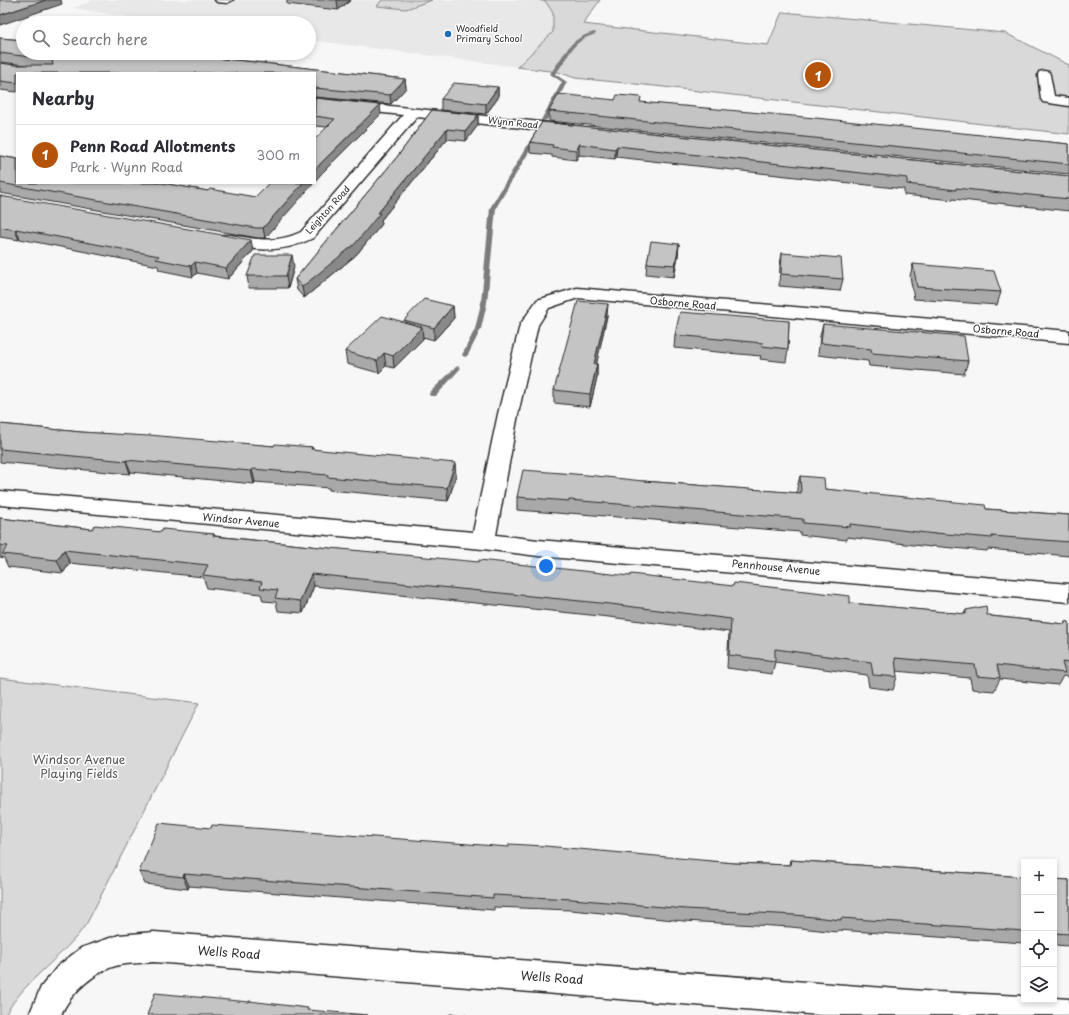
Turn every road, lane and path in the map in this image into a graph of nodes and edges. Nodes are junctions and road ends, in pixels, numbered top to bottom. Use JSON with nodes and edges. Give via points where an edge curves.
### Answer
{"nodes":[{"id":1,"x":221,"y":0,"type":"edge"},
{"id":2,"x":227,"y":0,"type":"edge"},
{"id":3,"x":1044,"y":75,"type":"dead end"},
{"id":4,"x":316,"y":102,"type":"edge"},
{"id":5,"x":1069,"y":102,"type":"edge"},
{"id":6,"x":413,"y":112,"type":"junction"},
{"id":7,"x":580,"y":130,"type":"edge"},
{"id":8,"x":211,"y":237,"type":"edge"},
{"id":9,"x":1069,"y":337,"type":"edge"},
{"id":10,"x":0,"y":498,"type":"edge"},
{"id":11,"x":483,"y":541,"type":"junction"},
{"id":12,"x":1069,"y":593,"type":"edge"},
{"id":13,"x":48,"y":1006,"type":"edge"},
{"id":14,"x":1069,"y":1015,"type":"edge"}],
"edges":[{"from":1,"to":2,"type":"street"},
{"from":3,"to":5,"type":"street","via":[[1048,99]]},
{"from":4,"to":6,"type":"street","name":"Wynn Road"},
{"from":6,"to":7,"type":"street","name":"Wynn Road"},
{"from":6,"to":8,"type":"street","name":"Leighton Road","via":[[307,235],[298,241],[272,246]]},
{"from":9,"to":11,"type":"street","name":"Osborne Road","via":[[577,293],[543,304],[529,325],[508,414]]},
{"from":10,"to":11,"type":"street","name":"Windsor Avenue"},
{"from":11,"to":12,"type":"street","name":"Pennhouse Avenue"},
{"from":13,"to":14,"type":"street","name":"Wells Road","via":[[69,977],[92,959],[119,950],[154,947],[937,1008]]}]}
